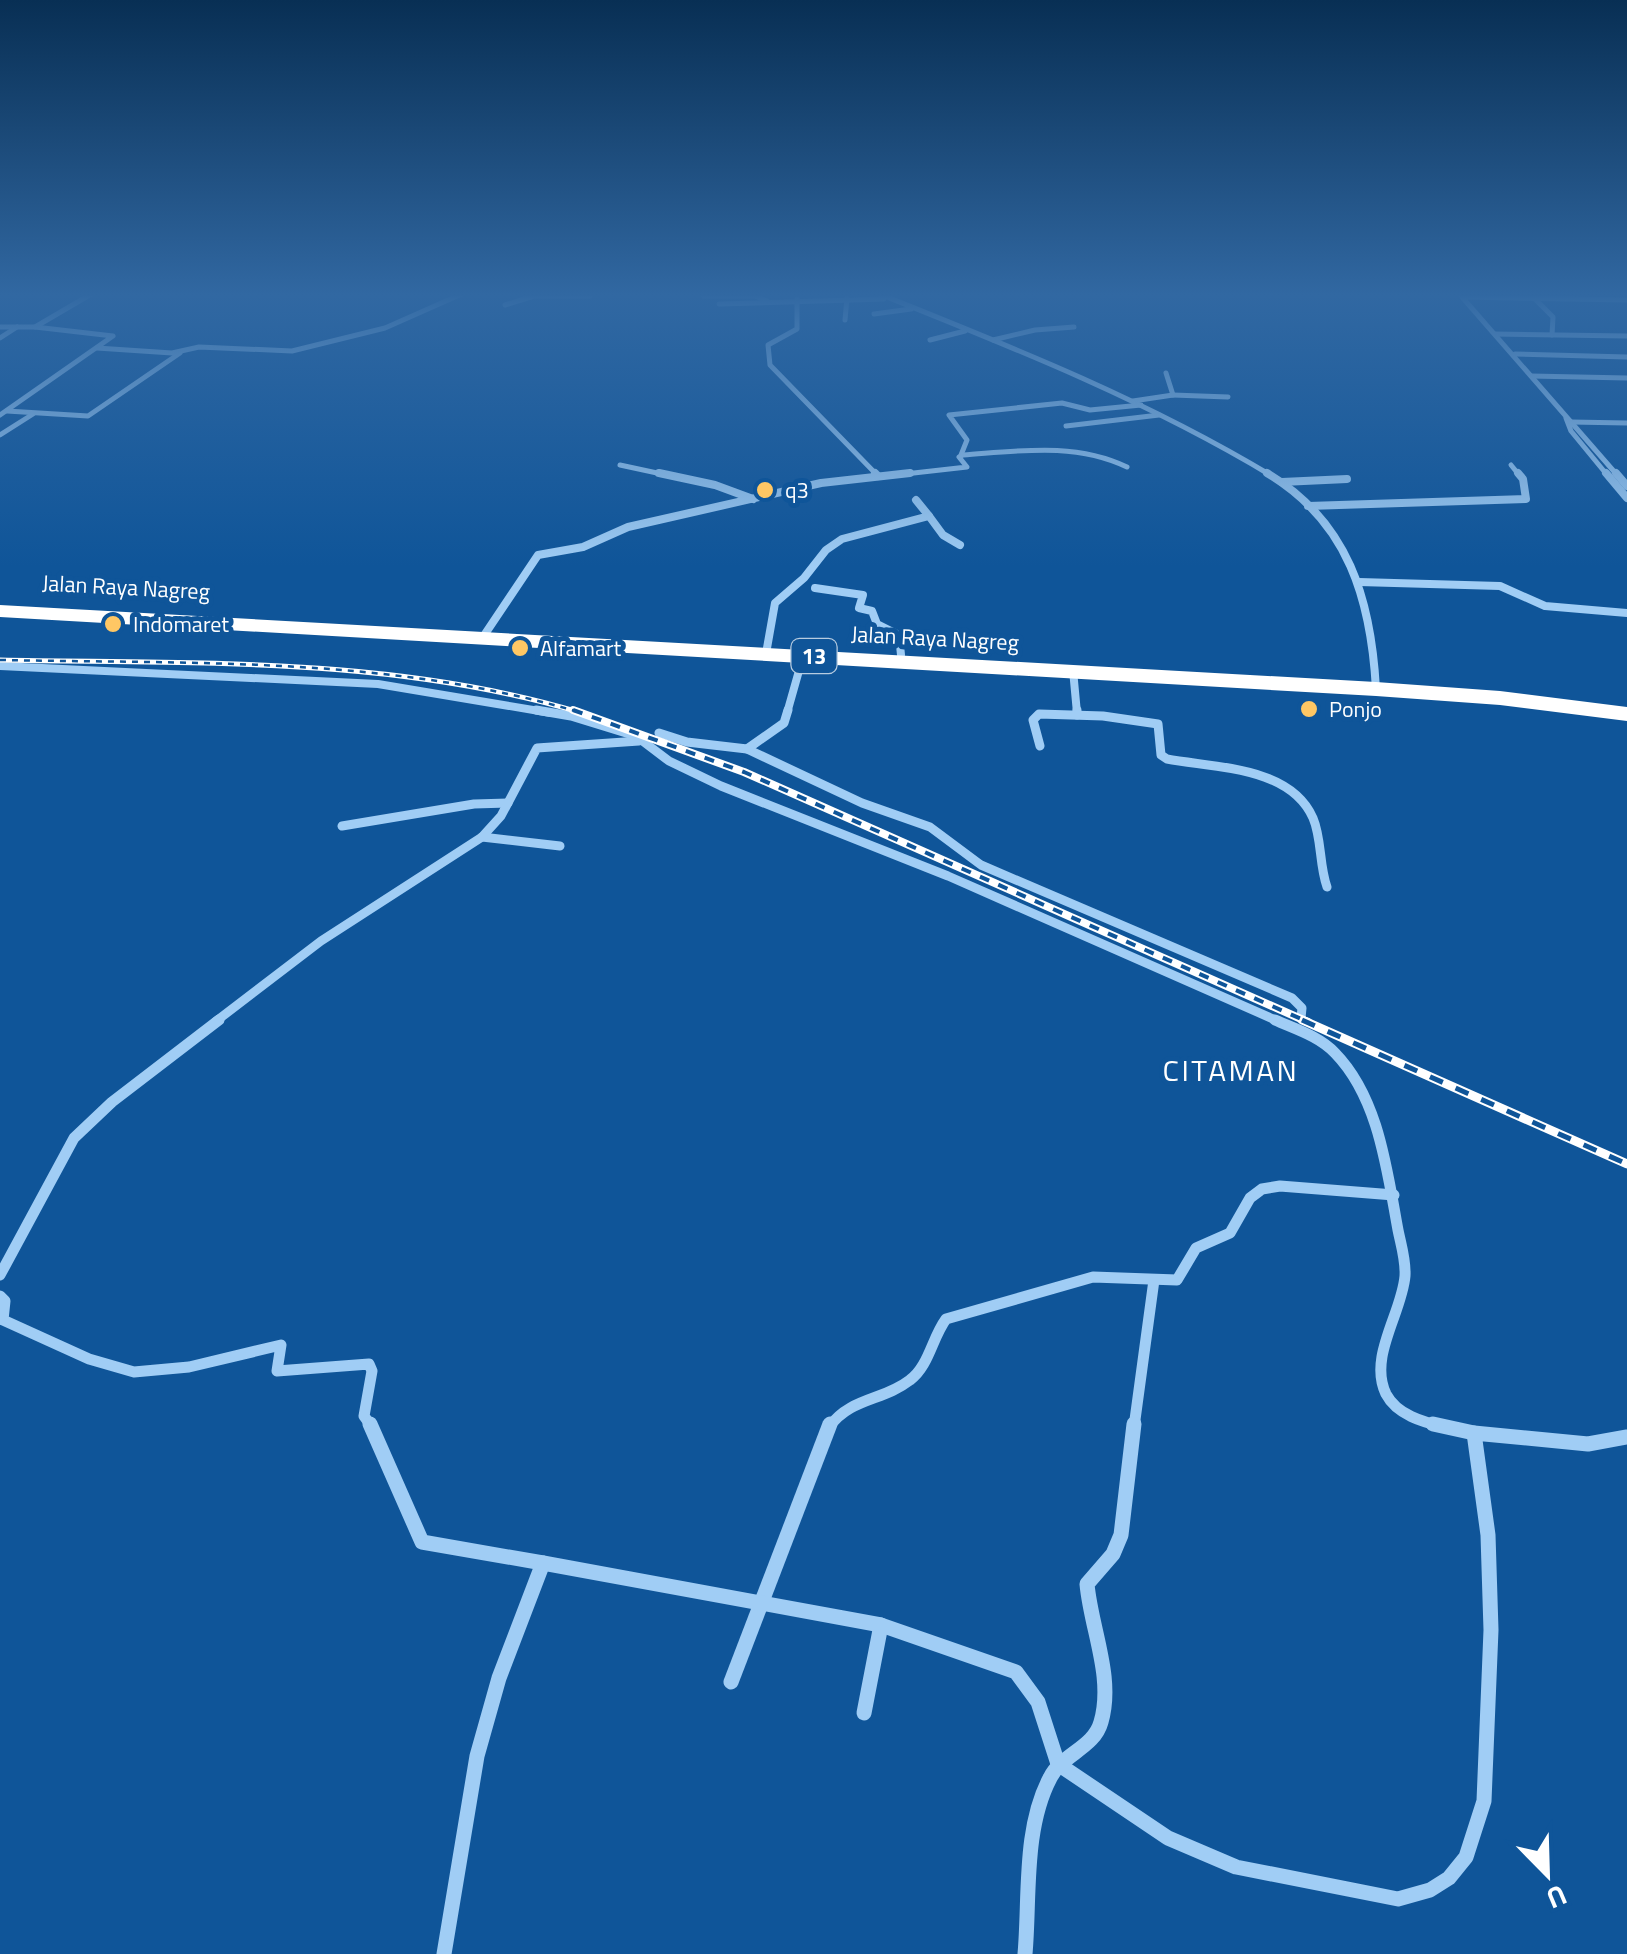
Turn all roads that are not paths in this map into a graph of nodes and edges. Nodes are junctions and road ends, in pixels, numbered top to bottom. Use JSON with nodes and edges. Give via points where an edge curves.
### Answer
{"nodes":[{"id":1,"x":44,"y":384,"type":"edge"},
{"id":2,"x":135,"y":384,"type":"edge"},
{"id":3,"x":789,"y":384,"type":"edge"},
{"id":4,"x":1095,"y":384,"type":"edge"},
{"id":5,"x":1170,"y":384,"type":"edge"},
{"id":6,"x":1538,"y":384,"type":"edge"},
{"id":7,"x":1173,"y":395,"type":"junction"},
{"id":8,"x":1228,"y":397,"type":"dead end"},
{"id":9,"x":1132,"y":400,"type":"junction"},
{"id":10,"x":1142,"y":405,"type":"junction"},
{"id":11,"x":3,"y":412,"type":"edge"},
{"id":12,"x":35,"y":414,"type":"junction"},
{"id":13,"x":1160,"y":414,"type":"junction"},
{"id":14,"x":1566,"y":419,"type":"junction"},
{"id":15,"x":1574,"y":422,"type":"junction"},
{"id":16,"x":1627,"y":423,"type":"edge"},
{"id":17,"x":1066,"y":426,"type":"dead end"},
{"id":18,"x":0,"y":435,"type":"edge"},
{"id":19,"x":961,"y":456,"type":"junction"},
{"id":20,"x":1511,"y":465,"type":"dead end"},
{"id":21,"x":620,"y":466,"type":"dead end"},
{"id":22,"x":1127,"y":467,"type":"dead end"},
{"id":23,"x":878,"y":476,"type":"junction"},
{"id":24,"x":1346,"y":478,"type":"dead end"},
{"id":25,"x":1282,"y":482,"type":"junction"},
{"id":26,"x":1625,"y":489,"type":"edge"},
{"id":27,"x":1627,"y":498,"type":"edge"},
{"id":28,"x":754,"y":500,"type":"junction"},
{"id":29,"x":916,"y":500,"type":"dead end"},
{"id":30,"x":1308,"y":506,"type":"junction"},
{"id":31,"x":928,"y":516,"type":"junction"},
{"id":32,"x":960,"y":545,"type":"dead end"},
{"id":33,"x":1360,"y":582,"type":"junction"},
{"id":34,"x":815,"y":588,"type":"dead end"},
{"id":35,"x":0,"y":608,"type":"edge"},
{"id":36,"x":1627,"y":613,"type":"edge"},
{"id":37,"x":486,"y":634,"type":"junction"},
{"id":38,"x":767,"y":648,"type":"junction"},
{"id":39,"x":804,"y":653,"type":"junction"},
{"id":40,"x":900,"y":656,"type":"junction"},
{"id":41,"x":0,"y":666,"type":"edge"},
{"id":42,"x":1073,"y":670,"type":"junction"},
{"id":43,"x":1375,"y":686,"type":"junction"},
{"id":44,"x":1627,"y":711,"type":"edge"},
{"id":45,"x":1076,"y":714,"type":"junction"},
{"id":46,"x":659,"y":734,"type":"dead end"},
{"id":47,"x":638,"y":741,"type":"junction"},
{"id":48,"x":1040,"y":746,"type":"dead end"},
{"id":49,"x":747,"y":749,"type":"junction"},
{"id":50,"x":508,"y":803,"type":"junction"},
{"id":51,"x":342,"y":826,"type":"dead end"},
{"id":52,"x":482,"y":837,"type":"junction"},
{"id":53,"x":560,"y":846,"type":"dead end"},
{"id":54,"x":1327,"y":888,"type":"dead end"},
{"id":55,"x":1299,"y":1026,"type":"junction"},
{"id":56,"x":1393,"y":1190,"type":"junction"},
{"id":57,"x":0,"y":1275,"type":"edge"},
{"id":58,"x":1154,"y":1280,"type":"junction"},
{"id":59,"x":0,"y":1296,"type":"edge"},
{"id":60,"x":1474,"y":1433,"type":"junction"},
{"id":61,"x":1627,"y":1437,"type":"edge"},
{"id":62,"x":544,"y":1564,"type":"junction"},
{"id":63,"x":762,"y":1603,"type":"junction"},
{"id":64,"x":881,"y":1625,"type":"junction"},
{"id":65,"x":731,"y":1682,"type":"dead end"},
{"id":66,"x":864,"y":1713,"type":"dead end"},
{"id":67,"x":1058,"y":1764,"type":"junction"},
{"id":68,"x":444,"y":1954,"type":"edge"},
{"id":69,"x":1026,"y":1954,"type":"edge"}],
"edges":[{"from":1,"to":11,"type":"street"},
{"from":2,"to":12,"type":"street","via":[[90,415]]},
{"from":3,"to":23,"type":"street"},
{"from":4,"to":9,"type":"street"},
{"from":5,"to":7,"type":"street"},
{"from":6,"to":14,"type":"street"},
{"from":7,"to":8,"type":"street"},
{"from":7,"to":9,"type":"street"},
{"from":9,"to":10,"type":"street"},
{"from":10,"to":13,"type":"street"},
{"from":10,"to":19,"type":"street","via":[[1088,410],[1063,403],[950,415],[967,440]]},
{"from":11,"to":12,"type":"street"},
{"from":12,"to":18,"type":"street"},
{"from":13,"to":17,"type":"street"},
{"from":13,"to":25,"type":"street"},
{"from":14,"to":15,"type":"street"},
{"from":14,"to":26,"type":"street"},
{"from":15,"to":16,"type":"street"},
{"from":15,"to":26,"type":"street"},
{"from":19,"to":22,"type":"street","via":[[1086,454]]},
{"from":19,"to":23,"type":"street","via":[[967,466]]},
{"from":20,"to":30,"type":"street","via":[[1523,479],[1526,499]]},
{"from":21,"to":28,"type":"street"},
{"from":23,"to":28,"type":"street"},
{"from":24,"to":25,"type":"street"},
{"from":25,"to":30,"type":"street"},
{"from":26,"to":27,"type":"street"},
{"from":28,"to":37,"type":"street","via":[[538,555]]},
{"from":29,"to":31,"type":"street"},
{"from":30,"to":33,"type":"street","via":[[1344,547]]},
{"from":31,"to":32,"type":"street"},
{"from":31,"to":38,"type":"street","via":[[842,539],[826,550],[775,603]]},
{"from":33,"to":36,"type":"street","via":[[1494,585],[1552,608]]},
{"from":33,"to":43,"type":"street","via":[[1373,636]]},
{"from":34,"to":40,"type":"street","via":[[864,594],[858,607],[898,634]]},
{"from":35,"to":37,"type":"highway","name":"Jalan Raya Nagreg","number":"13"},
{"from":37,"to":38,"type":"highway","name":"Jalan Raya Nagreg","number":"13"},
{"from":37,"to":39,"type":"highway","name":"Jalan Raya Nagreg","number":"13"},
{"from":38,"to":39,"type":"highway","name":"Jalan Raya Nagreg","number":"13"},
{"from":39,"to":40,"type":"highway","name":"Jalan Raya Nagreg","number":"13"},
{"from":39,"to":42,"type":"highway","name":"Jalan Raya Nagreg","number":"13"},
{"from":39,"to":49,"type":"street","via":[[784,723]]},
{"from":40,"to":43,"type":"highway","name":"Jalan Raya Nagreg","number":"13"},
{"from":41,"to":47,"type":"street","via":[[378,684],[572,716]]},
{"from":42,"to":43,"type":"highway","name":"Jalan Raya Nagreg","number":"13"},
{"from":42,"to":45,"type":"street"},
{"from":43,"to":44,"type":"highway","name":"Jalan Raya Nagreg","number":"13"},
{"from":45,"to":48,"type":"street","via":[[1035,716]]},
{"from":45,"to":54,"type":"street","via":[[1158,724],[1167,759],[1236,768],[1292,791],[1311,814]]},
{"from":46,"to":49,"type":"street"},
{"from":47,"to":50,"type":"street","via":[[537,748]]},
{"from":47,"to":55,"type":"street","via":[[721,786]]},
{"from":49,"to":55,"type":"street","via":[[862,804],[930,827],[982,865],[1292,998],[1302,1008]]},
{"from":50,"to":51,"type":"street"},
{"from":50,"to":52,"type":"street"},
{"from":52,"to":53,"type":"street"},
{"from":52,"to":57,"type":"street","via":[[321,941],[112,1102],[74,1138]]},
{"from":55,"to":56,"type":"street","via":[[1335,1053],[1373,1118]]},
{"from":56,"to":58,"type":"street","via":[[1262,1189],[1230,1233],[1196,1248],[1180,1278]]},
{"from":56,"to":60,"type":"street","via":[[1405,1276],[1386,1342],[1383,1387],[1414,1418]]},
{"from":58,"to":63,"type":"street","via":[[1094,1277],[946,1319],[914,1377],[850,1403],[832,1420]]},
{"from":58,"to":67,"type":"street","via":[[1118,1544],[1087,1584],[1104,1685],[1102,1722],[1088,1745]]},
{"from":59,"to":62,"type":"street","via":[[2,1320],[128,1372],[281,1345],[277,1371],[369,1364],[364,1416],[422,1542]]},
{"from":60,"to":61,"type":"street","via":[[1588,1444]]},
{"from":60,"to":67,"type":"street","via":[[1488,1535],[1484,1801],[1466,1857],[1449,1878],[1398,1898],[1236,1868],[1168,1838]]},
{"from":62,"to":63,"type":"street"},
{"from":62,"to":68,"type":"street","via":[[499,1678],[478,1756]]},
{"from":63,"to":64,"type":"street"},
{"from":63,"to":65,"type":"street"},
{"from":64,"to":66,"type":"street"},
{"from":64,"to":67,"type":"street","via":[[1016,1672],[1038,1702]]},
{"from":67,"to":69,"type":"street","via":[[1032,1842]]}]}
